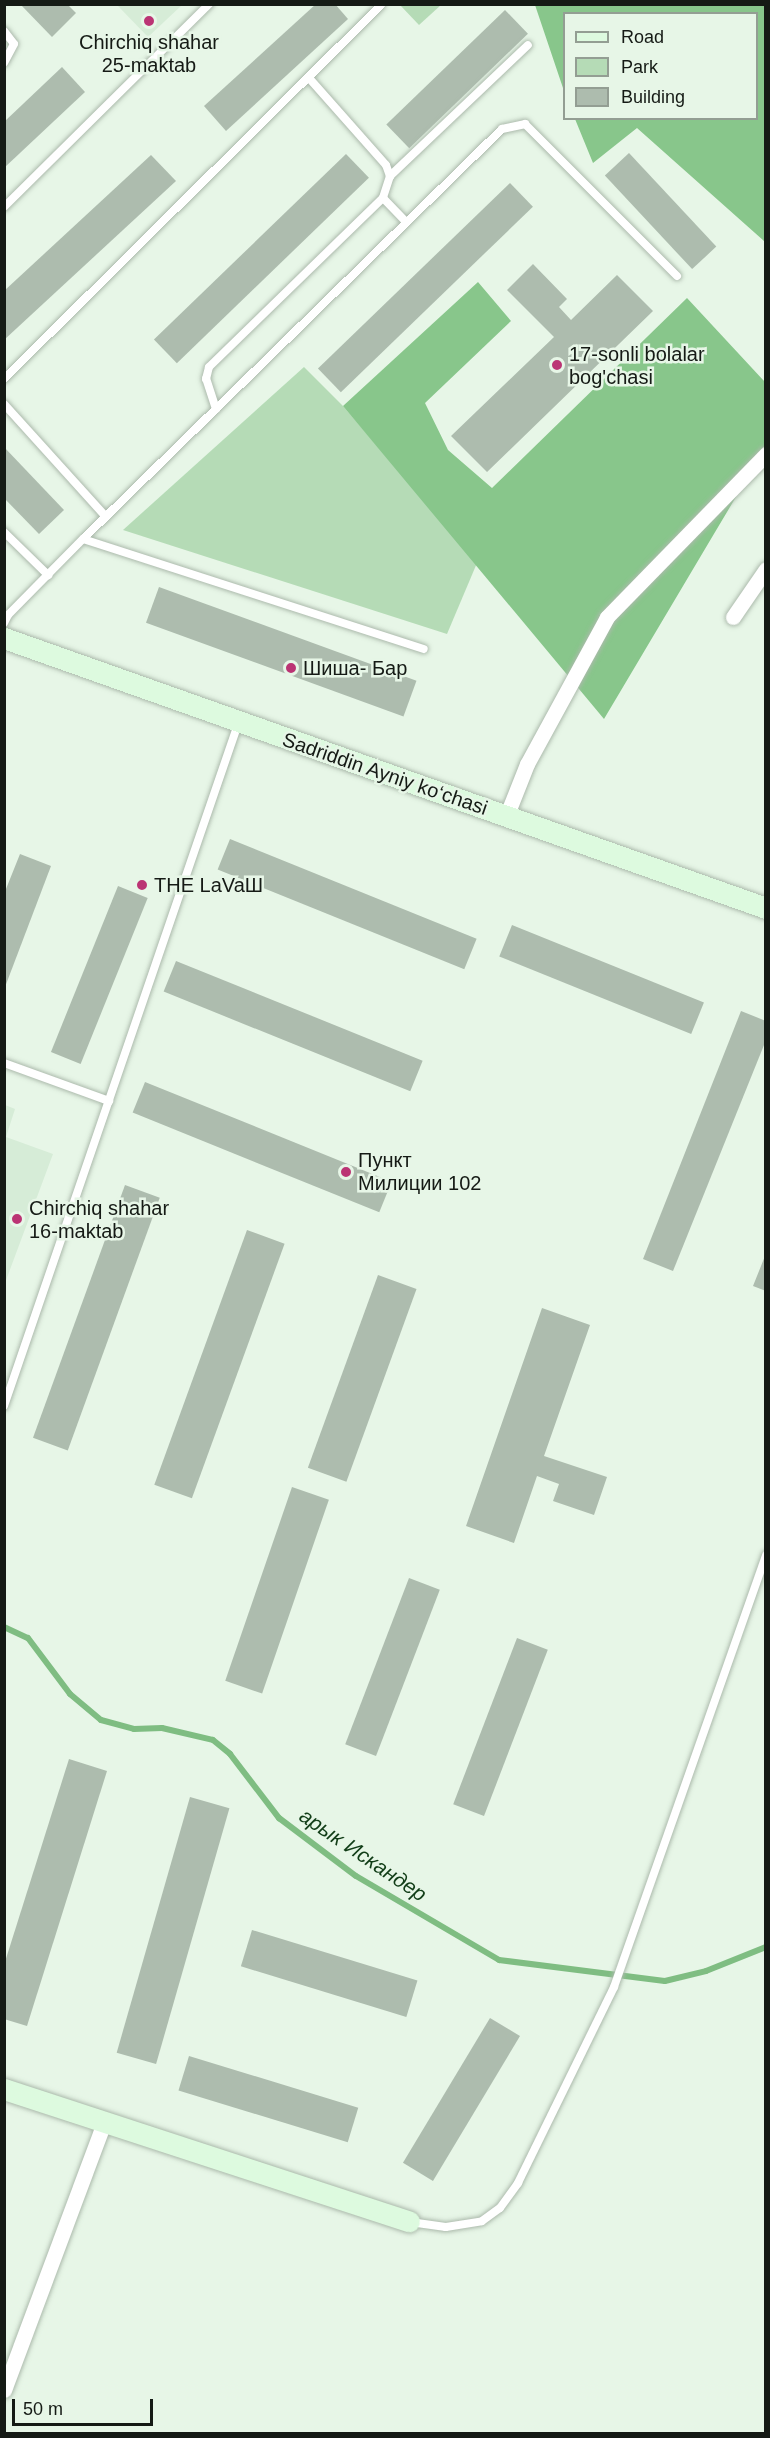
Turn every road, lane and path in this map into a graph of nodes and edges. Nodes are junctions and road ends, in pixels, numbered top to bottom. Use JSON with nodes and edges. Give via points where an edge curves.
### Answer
{"nodes":[{"id":1,"x":209,"y":4,"type":"edge"},
{"id":2,"x":381,"y":5,"type":"edge"},
{"id":3,"x":4,"y":31,"type":"edge"},
{"id":4,"x":528,"y":45,"type":"dead end"},
{"id":5,"x":4,"y":63,"type":"edge"},
{"id":6,"x":309,"y":78,"type":"junction"},
{"id":7,"x":390,"y":176,"type":"junction"},
{"id":8,"x":383,"y":198,"type":"junction"},
{"id":9,"x":4,"y":207,"type":"edge"},
{"id":10,"x":406,"y":222,"type":"junction"},
{"id":11,"x":677,"y":276,"type":"dead end"},
{"id":12,"x":4,"y":379,"type":"edge"},
{"id":13,"x":4,"y":404,"type":"edge"},
{"id":14,"x":216,"y":409,"type":"junction"},
{"id":15,"x":765,"y":454,"type":"edge"},
{"id":16,"x":106,"y":517,"type":"junction"},
{"id":17,"x":4,"y":532,"type":"edge"},
{"id":18,"x":83,"y":540,"type":"junction"},
{"id":19,"x":765,"y":569,"type":"edge"},
{"id":20,"x":48,"y":575,"type":"junction"},
{"id":21,"x":734,"y":617,"type":"dead end"},
{"id":22,"x":4,"y":623,"type":"edge"},
{"id":23,"x":4,"y":638,"type":"edge"},
{"id":24,"x":424,"y":650,"type":"dead end"},
{"id":25,"x":239,"y":723,"type":"junction"},
{"id":26,"x":506,"y":817,"type":"junction"},
{"id":27,"x":765,"y":908,"type":"edge"},
{"id":28,"x":4,"y":1064,"type":"edge"},
{"id":29,"x":109,"y":1101,"type":"junction"},
{"id":30,"x":4,"y":1406,"type":"edge"},
{"id":31,"x":765,"y":1555,"type":"edge"},
{"id":32,"x":4,"y":2089,"type":"edge"},
{"id":33,"x":104,"y":2122,"type":"junction"},
{"id":34,"x":409,"y":2221,"type":"joint"},
{"id":35,"x":4,"y":2390,"type":"edge"}],
"edges":[{"from":1,"to":9,"type":"lane"},
{"from":2,"to":6,"type":"lane"},
{"from":3,"to":5,"type":"lane","via":[[14,44]]},
{"from":4,"to":7,"type":"lane"},
{"from":6,"to":7,"type":"lane","via":[[378,153]]},
{"from":6,"to":12,"type":"lane"},
{"from":7,"to":8,"type":"lane"},
{"from":8,"to":10,"type":"lane"},
{"from":8,"to":14,"type":"lane","via":[[209,367],[206,379]]},
{"from":10,"to":11,"type":"lane","via":[[502,129],[525,124]]},
{"from":10,"to":14,"type":"lane"},
{"from":13,"to":16,"type":"lane"},
{"from":14,"to":16,"type":"lane"},
{"from":15,"to":26,"type":"street","via":[[607,617],[527,764]]},
{"from":16,"to":18,"type":"lane"},
{"from":17,"to":20,"type":"lane"},
{"from":18,"to":20,"type":"lane"},
{"from":18,"to":24,"type":"lane"},
{"from":19,"to":21,"type":"street"},
{"from":20,"to":22,"type":"lane"},
{"from":23,"to":25,"type":"street","name":"Sadriddin Ayniy ko‘chasi"},
{"from":25,"to":26,"type":"street","name":"Sadriddin Ayniy ko‘chasi"},
{"from":25,"to":29,"type":"lane"},
{"from":26,"to":27,"type":"street","name":"Sadriddin Ayniy ko‘chasi"},
{"from":28,"to":29,"type":"lane"},
{"from":29,"to":30,"type":"lane"},
{"from":31,"to":34,"type":"lane","via":[[614,1987],[523,2174],[500,2208],[482,2221],[459,2227]]},
{"from":32,"to":33,"type":"street"},
{"from":33,"to":34,"type":"street"},
{"from":33,"to":35,"type":"street"}]}
